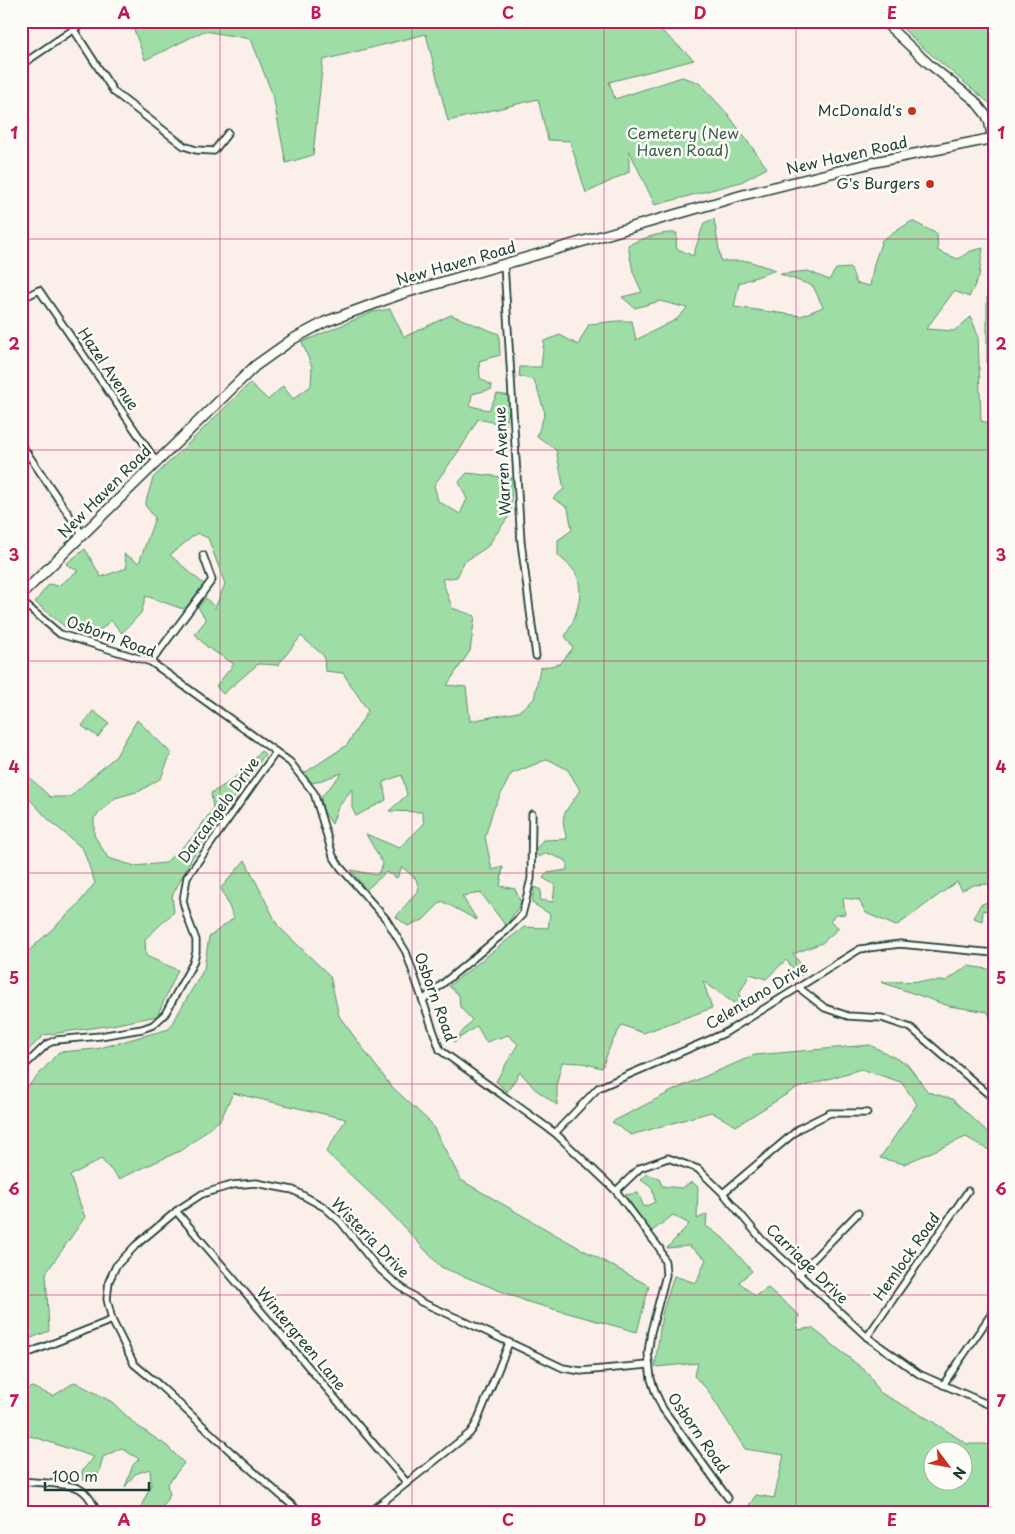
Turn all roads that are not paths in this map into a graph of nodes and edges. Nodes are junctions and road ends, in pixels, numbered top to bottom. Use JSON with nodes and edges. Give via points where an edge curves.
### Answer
{"nodes":[{"id":1,"x":86,"y":21,"type":"edge"},
{"id":2,"x":883,"y":21,"type":"edge"},
{"id":3,"x":74,"y":30,"type":"junction"},
{"id":4,"x":21,"y":65,"type":"edge"},
{"id":5,"x":228,"y":133,"type":"dead end"},
{"id":6,"x":993,"y":138,"type":"edge"},
{"id":7,"x":504,"y":264,"type":"junction"},
{"id":8,"x":21,"y":299,"type":"edge"},
{"id":9,"x":21,"y":444,"type":"edge"},
{"id":10,"x":156,"y":462,"type":"junction"},
{"id":11,"x":82,"y":534,"type":"junction"},
{"id":12,"x":203,"y":555,"type":"dead end"},
{"id":13,"x":21,"y":595,"type":"edge"},
{"id":14,"x":21,"y":601,"type":"edge"},
{"id":15,"x":536,"y":656,"type":"dead end"},
{"id":16,"x":151,"y":662,"type":"junction"},
{"id":17,"x":276,"y":752,"type":"junction"},
{"id":18,"x":532,"y":814,"type":"dead end"},
{"id":19,"x":994,"y":953,"type":"edge"},
{"id":20,"x":798,"y":988,"type":"junction"},
{"id":21,"x":423,"y":1000,"type":"junction"},
{"id":22,"x":21,"y":1069,"type":"edge"},
{"id":23,"x":994,"y":1099,"type":"edge"},
{"id":24,"x":867,"y":1113,"type":"dead end"},
{"id":25,"x":555,"y":1133,"type":"junction"},
{"id":26,"x":616,"y":1191,"type":"junction"},
{"id":27,"x":968,"y":1191,"type":"dead end"},
{"id":28,"x":723,"y":1193,"type":"junction"},
{"id":29,"x":176,"y":1211,"type":"junction"},
{"id":30,"x":858,"y":1213,"type":"dead end"},
{"id":31,"x":798,"y":1275,"type":"junction"},
{"id":32,"x":994,"y":1310,"type":"edge"},
{"id":33,"x":112,"y":1320,"type":"junction"},
{"id":34,"x":867,"y":1337,"type":"junction"},
{"id":35,"x":508,"y":1343,"type":"junction"},
{"id":36,"x":21,"y":1356,"type":"edge"},
{"id":37,"x":648,"y":1365,"type":"junction"},
{"id":38,"x":943,"y":1385,"type":"junction"},
{"id":39,"x":994,"y":1407,"type":"edge"},
{"id":40,"x":21,"y":1482,"type":"edge"},
{"id":41,"x":407,"y":1482,"type":"junction"},
{"id":42,"x":728,"y":1498,"type":"dead end"},
{"id":43,"x":97,"y":1513,"type":"edge"},
{"id":44,"x":301,"y":1513,"type":"edge"},
{"id":45,"x":369,"y":1513,"type":"edge"}],
"edges":[{"from":1,"to":3,"type":"street"},
{"from":2,"to":6,"type":"street","via":[[974,100],[986,114]]},
{"from":3,"to":4,"type":"street"},
{"from":3,"to":5,"type":"street","via":[[114,92],[184,146],[214,150]]},
{"from":6,"to":7,"type":"main road","name":"New Haven Road","via":[[874,162],[743,195]]},
{"from":7,"to":10,"type":"main road","name":"New Haven Road","via":[[363,306],[293,339],[255,366]]},
{"from":7,"to":15,"type":"street","name":"Warren Avenue","via":[[521,542]]},
{"from":8,"to":10,"type":"street","name":"Hazel Avenue","via":[[39,290]]},
{"from":9,"to":11,"type":"street"},
{"from":10,"to":11,"type":"main road","name":"New Haven Road"},
{"from":11,"to":13,"type":"main road","name":"New Haven Road"},
{"from":12,"to":16,"type":"street","via":[[212,580]]},
{"from":14,"to":16,"type":"street","name":"Osborn Road","via":[[60,634]]},
{"from":16,"to":17,"type":"street","name":"Osborn Road"},
{"from":17,"to":21,"type":"street","name":"Osborn Road","via":[[290,762],[314,793],[333,856],[386,919],[406,952]]},
{"from":17,"to":22,"type":"street","name":"Darcangelo Drive","via":[[187,877],[183,901],[196,940],[196,952],[166,1014],[142,1029],[56,1040],[47,1044]]},
{"from":18,"to":21,"type":"street","via":[[531,879],[522,915]]},
{"from":19,"to":20,"type":"street","name":"Celentano Drive","via":[[900,944],[860,949]]},
{"from":20,"to":23,"type":"street","via":[[825,1008],[848,1016],[882,1018],[911,1028]]},
{"from":20,"to":25,"type":"street","name":"Celentano Drive","via":[[725,1033],[598,1088]]},
{"from":21,"to":25,"type":"street","name":"Osborn Road","via":[[440,1050]]},
{"from":24,"to":28,"type":"street","via":[[830,1113],[800,1128]]},
{"from":25,"to":26,"type":"street","name":"Osborn Road"},
{"from":26,"to":28,"type":"street","name":"Carriage Drive","via":[[640,1168],[668,1158],[698,1169]]},
{"from":26,"to":37,"type":"street","name":"Osborn Road","via":[[660,1249],[664,1262],[666,1275],[649,1343]]},
{"from":27,"to":34,"type":"street","name":"Hemlock Road"},
{"from":28,"to":31,"type":"street","name":"Carriage Drive","via":[[762,1240]]},
{"from":29,"to":33,"type":"street","name":"Wisteria Drive","via":[[116,1266],[109,1281],[107,1299]]},
{"from":29,"to":35,"type":"street","name":"Wisteria Drive","via":[[202,1194],[232,1185],[256,1183],[293,1190],[341,1222],[376,1266],[420,1302]]},
{"from":29,"to":41,"type":"street","name":"Wintergreen Lane"},
{"from":30,"to":31,"type":"street"},
{"from":31,"to":34,"type":"street","name":"Carriage Drive"},
{"from":32,"to":38,"type":"street"},
{"from":33,"to":36,"type":"street"},
{"from":33,"to":44,"type":"street","name":"Wisteria Drive","via":[[134,1364]]},
{"from":34,"to":38,"type":"street","name":"Carriage Drive","via":[[919,1374]]},
{"from":35,"to":37,"type":"street","name":"Wisteria Drive","via":[[562,1368],[581,1371]]},
{"from":35,"to":41,"type":"street","via":[[470,1433]]},
{"from":37,"to":42,"type":"street","name":"Osborn Road","via":[[663,1409]]},
{"from":38,"to":39,"type":"street","name":"Carriage Drive"},
{"from":40,"to":43,"type":"street","via":[[78,1488],[86,1494]]},
{"from":41,"to":45,"type":"street"}]}
